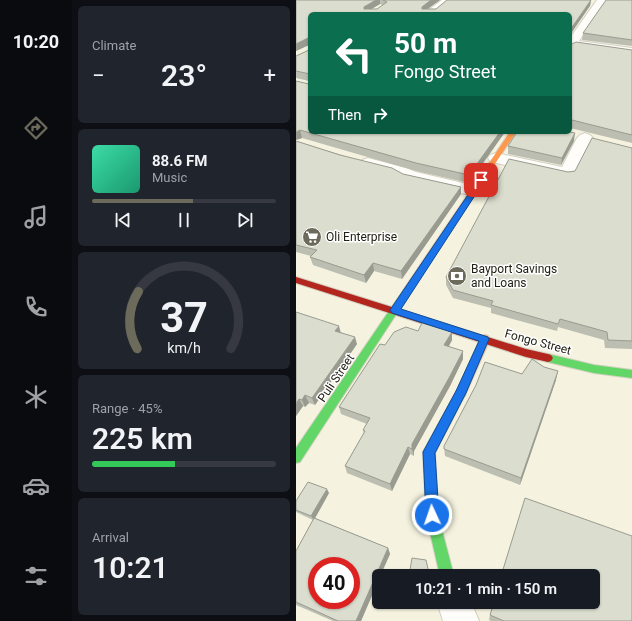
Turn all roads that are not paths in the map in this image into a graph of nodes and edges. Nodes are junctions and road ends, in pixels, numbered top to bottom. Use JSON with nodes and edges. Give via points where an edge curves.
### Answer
{"nodes":[{"id":1,"x":448,"y":0,"type":"edge"},
{"id":2,"x":586,"y":1,"type":"edge"},
{"id":3,"x":601,"y":1,"type":"edge"},
{"id":4,"x":431,"y":12,"type":"edge"},
{"id":5,"x":572,"y":43,"type":"edge"},
{"id":6,"x":572,"y":44,"type":"edge"},
{"id":7,"x":632,"y":52,"type":"edge"},
{"id":8,"x":512,"y":134,"type":"edge"},
{"id":9,"x":585,"y":138,"type":"dead end"},
{"id":10,"x":496,"y":158,"type":"junction"},
{"id":11,"x":355,"y":160,"type":"edge"},
{"id":12,"x":474,"y":190,"type":"junction"},
{"id":13,"x":296,"y":280,"type":"edge"},
{"id":14,"x":395,"y":310,"type":"junction"},
{"id":15,"x":485,"y":339,"type":"junction"},
{"id":16,"x":632,"y":374,"type":"edge"},
{"id":17,"x":296,"y":458,"type":"edge"},
{"id":18,"x":445,"y":569,"type":"edge"},
{"id":19,"x":455,"y":609,"type":"edge"},
{"id":20,"x":462,"y":621,"type":"edge"}],
"edges":[{"from":1,"to":4,"type":"street"},
{"from":2,"to":3,"type":"street"},
{"from":3,"to":5,"type":"street"},
{"from":6,"to":7,"type":"street"},
{"from":8,"to":10,"type":"street","name":"Puli Street"},
{"from":9,"to":10,"type":"street","via":[[567,173]]},
{"from":10,"to":12,"type":"street","name":"Puli Street"},
{"from":11,"to":12,"type":"street","via":[[400,171],[410,176]]},
{"from":12,"to":14,"type":"street","name":"Puli Street"},
{"from":13,"to":14,"type":"street","name":"Fongo Street"},
{"from":14,"to":15,"type":"street","name":"Fongo Street"},
{"from":14,"to":17,"type":"street","name":"Puli Street"},
{"from":15,"to":16,"type":"street","name":"Fongo Street","via":[[526,353],[594,369]]},
{"from":15,"to":18,"type":"street","via":[[461,393],[429,452],[432,515]]},
{"from":19,"to":20,"type":"street"}]}
